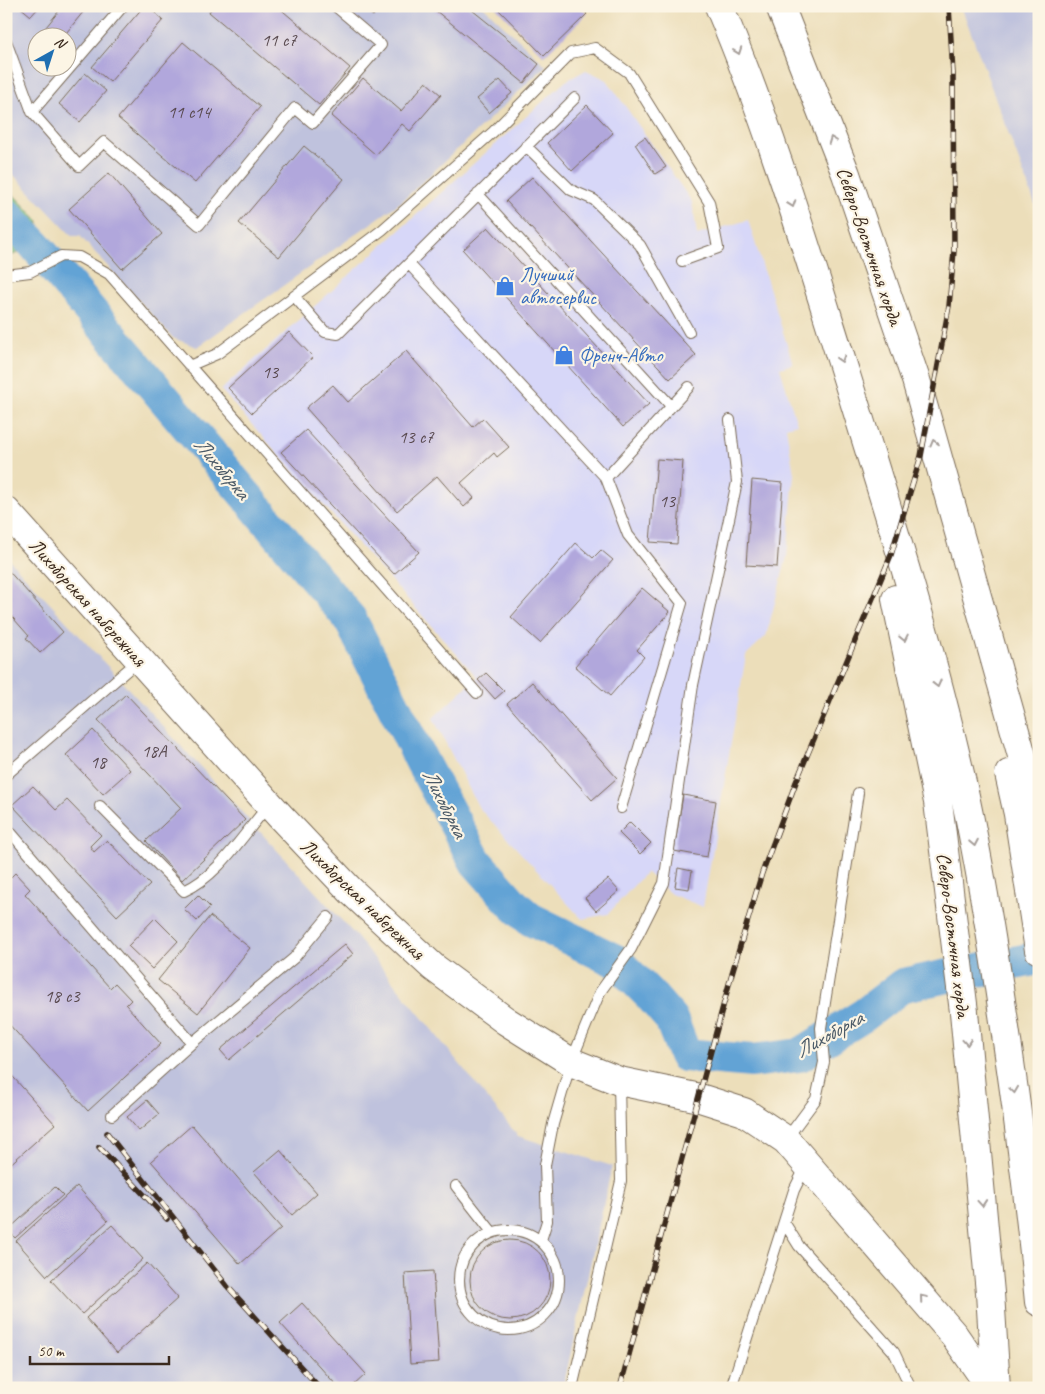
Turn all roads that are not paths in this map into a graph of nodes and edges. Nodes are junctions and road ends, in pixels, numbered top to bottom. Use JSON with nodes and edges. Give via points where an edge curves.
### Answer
{"nodes":[{"id":1,"x":123,"y":6,"type":"edge"},
{"id":2,"x":335,"y":6,"type":"edge"},
{"id":3,"x":719,"y":6,"type":"edge"},
{"id":4,"x":780,"y":6,"type":"edge"},
{"id":5,"x":6,"y":41,"type":"edge"},
{"id":6,"x":575,"y":98,"type":"dead end"},
{"id":7,"x":32,"y":112,"type":"junction"},
{"id":8,"x":526,"y":146,"type":"junction"},
{"id":9,"x":478,"y":194,"type":"junction"},
{"id":10,"x":682,"y":261,"type":"dead end"},
{"id":11,"x":409,"y":264,"type":"junction"},
{"id":12,"x":6,"y":275,"type":"edge"},
{"id":13,"x":294,"y":296,"type":"junction"},
{"id":14,"x":689,"y":332,"type":"dead end"},
{"id":15,"x":189,"y":366,"type":"junction"},
{"id":16,"x":689,"y":387,"type":"dead end"},
{"id":17,"x":671,"y":406,"type":"junction"},
{"id":18,"x":730,"y":420,"type":"dead end"},
{"id":19,"x":606,"y":478,"type":"junction"},
{"id":20,"x":880,"y":486,"type":"junction"},
{"id":21,"x":6,"y":511,"type":"edge"},
{"id":22,"x":140,"y":659,"type":"junction"},
{"id":23,"x":477,"y":693,"type":"dead end"},
{"id":24,"x":6,"y":775,"type":"edge"},
{"id":25,"x":858,"y":793,"type":"dead end"},
{"id":26,"x":269,"y":804,"type":"junction"},
{"id":27,"x":100,"y":806,"type":"dead end"},
{"id":28,"x":620,"y":808,"type":"dead end"},
{"id":29,"x":1032,"y":814,"type":"edge"},
{"id":30,"x":6,"y":827,"type":"edge"},
{"id":31,"x":328,"y":917,"type":"dead end"},
{"id":32,"x":1039,"y":950,"type":"edge"},
{"id":33,"x":192,"y":1044,"type":"junction"},
{"id":34,"x":571,"y":1062,"type":"junction"},
{"id":35,"x":620,"y":1081,"type":"junction"},
{"id":36,"x":112,"y":1115,"type":"dead end"},
{"id":37,"x":786,"y":1140,"type":"junction"},
{"id":38,"x":808,"y":1163,"type":"junction"},
{"id":39,"x":456,"y":1186,"type":"dead end"},
{"id":40,"x":784,"y":1222,"type":"junction"},
{"id":41,"x":492,"y":1232,"type":"junction"},
{"id":42,"x":541,"y":1240,"type":"junction"},
{"id":43,"x":1039,"y":1302,"type":"edge"},
{"id":44,"x":572,"y":1388,"type":"edge"},
{"id":45,"x":731,"y":1388,"type":"edge"},
{"id":46,"x":911,"y":1388,"type":"edge"},
{"id":47,"x":991,"y":1388,"type":"edge"},
{"id":48,"x":996,"y":1388,"type":"edge"}],
"edges":[{"from":1,"to":7,"type":"lane"},
{"from":2,"to":7,"type":"lane","via":[[381,45],[313,122],[295,108],[199,225],[104,142],[79,166]]},
{"from":3,"to":20,"type":"main road","name":"Северо-Восточная хорда","one_way":true,"via":[[794,208]]},
{"from":29,"to":4,"type":"main road","name":"Северо-Восточная хорда","one_way":true,"via":[[916,380],[849,183]]},
{"from":5,"to":7,"type":"lane"},
{"from":6,"to":8,"type":"lane"},
{"from":8,"to":9,"type":"lane"},
{"from":8,"to":14,"type":"lane","via":[[571,190],[594,200],[640,245]]},
{"from":9,"to":11,"type":"lane"},
{"from":9,"to":17,"type":"lane"},
{"from":10,"to":13,"type":"lane","via":[[718,248],[709,202],[629,73],[595,48],[571,53],[479,145],[382,230]]},
{"from":11,"to":13,"type":"lane","via":[[338,334],[325,332]]},
{"from":11,"to":19,"type":"lane"},
{"from":12,"to":15,"type":"lane","via":[[30,272],[61,256],[79,257],[109,274]]},
{"from":13,"to":15,"type":"lane","via":[[217,354]]},
{"from":15,"to":23,"type":"lane"},
{"from":16,"to":17,"type":"lane"},
{"from":17,"to":19,"type":"lane"},
{"from":18,"to":34,"type":"lane","via":[[737,482],[693,685],[664,882],[631,949],[600,992]]},
{"from":19,"to":28,"type":"lane","via":[[628,535],[682,603]]},
{"from":20,"to":43,"type":"main road","name":"Северо-Восточная хорда","one_way":true,"via":[[936,678],[965,795],[988,917],[1021,1136]]},
{"from":20,"to":48,"type":"main road","name":"Северо-Восточная хорда","one_way":true,"via":[[898,608],[938,802],[964,1012]]},
{"from":21,"to":22,"type":"main road","name":"Лихоборская набережная"},
{"from":22,"to":24,"type":"lane"},
{"from":22,"to":26,"type":"main road","name":"Лихоборская набережная"},
{"from":25,"to":37,"type":"lane","via":[[821,1028],[824,1062],[816,1099]]},
{"from":26,"to":27,"type":"lane","via":[[212,873],[184,891]]},
{"from":26,"to":34,"type":"main road","name":"Лихоборская набережная","via":[[351,891],[433,967],[506,1021]]},
{"from":29,"to":32,"type":"main road","name":"Северо-Восточная хорда"},
{"from":30,"to":33,"type":"lane"},
{"from":31,"to":33,"type":"lane","via":[[294,958]]},
{"from":33,"to":36,"type":"lane"},
{"from":34,"to":35,"type":"main road","name":"Лихоборская набережная"},
{"from":34,"to":42,"type":"lane","via":[[545,1165],[547,1222]]},
{"from":35,"to":37,"type":"main road","name":"Лихоборская набережная","via":[[700,1098],[744,1112]]},
{"from":35,"to":44,"type":"lane","via":[[621,1181]]},
{"from":37,"to":38,"type":"main road","name":"Лихоборская набережная"},
{"from":38,"to":40,"type":"lane","via":[[794,1190]]},
{"from":47,"to":38,"type":"main road","name":"Лихоборская набережная","one_way":true,"via":[[954,1335]]},
{"from":39,"to":41,"type":"lane"},
{"from":40,"to":45,"type":"lane"},
{"from":40,"to":46,"type":"lane","via":[[799,1246],[894,1352]]},
{"from":41,"to":42,"type":"lane","via":[[518,1230]]},
{"from":41,"to":42,"type":"lane","via":[[476,1242],[464,1256],[459,1274],[460,1293],[469,1310],[483,1323],[500,1330],[520,1329],[537,1322],[550,1309],[558,1292],[559,1273],[553,1255]]}]}
